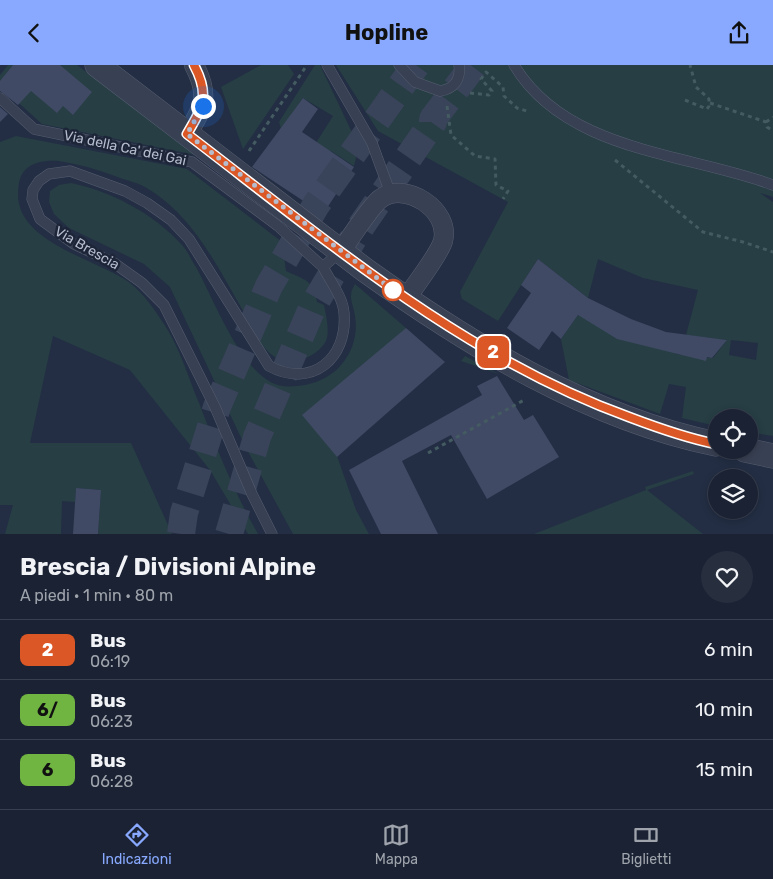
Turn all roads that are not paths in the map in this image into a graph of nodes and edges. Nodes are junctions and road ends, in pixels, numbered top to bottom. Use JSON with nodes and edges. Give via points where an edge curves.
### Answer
{"nodes":[{"id":1,"x":97,"y":65,"type":"edge"},
{"id":2,"x":194,"y":65,"type":"edge"},
{"id":3,"x":327,"y":65,"type":"edge"},
{"id":4,"x":399,"y":65,"type":"edge"},
{"id":5,"x":459,"y":65,"type":"edge"},
{"id":6,"x":514,"y":65,"type":"edge"},
{"id":7,"x":0,"y":98,"type":"edge"},
{"id":8,"x":187,"y":134,"type":"junction"},
{"id":9,"x":773,"y":185,"type":"edge"},
{"id":10,"x":391,"y":195,"type":"junction"},
{"id":11,"x":341,"y":251,"type":"junction"},
{"id":12,"x":323,"y":267,"type":"junction"},
{"id":13,"x":406,"y":299,"type":"junction"},
{"id":14,"x":708,"y":442,"type":"edge"},
{"id":15,"x":758,"y":453,"type":"edge"},
{"id":16,"x":773,"y":456,"type":"edge"},
{"id":17,"x":272,"y":534,"type":"edge"}],
"edges":[{"from":1,"to":8,"type":"street"},
{"from":2,"to":8,"type":"street","via":[[203,86],[203,106]]},
{"from":3,"to":10,"type":"lane","via":[[372,143]]},
{"from":4,"to":5,"type":"lane","via":[[423,87],[440,91],[447,90],[458,79]]},
{"from":6,"to":9,"type":"lane","via":[[537,96],[586,127],[646,150],[739,173]]},
{"from":7,"to":12,"type":"lane","name":"Via della Ca' dei Gai","via":[[34,129],[192,162],[278,226]]},
{"from":8,"to":11,"type":"street"},
{"from":10,"to":11,"type":"street","via":[[380,199]]},
{"from":10,"to":13,"type":"street","via":[[403,193],[414,196],[435,211],[444,233],[443,241]]},
{"from":11,"to":12,"type":"lane"},
{"from":11,"to":13,"type":"street"},
{"from":12,"to":17,"type":"lane","name":"Via Brescia","via":[[342,304],[340,345],[320,368],[295,375],[283,373],[265,361],[189,239],[171,220],[125,191],[70,171],[49,174],[33,190],[32,199],[40,219],[74,244],[114,263],[142,283],[164,305],[215,407]]},
{"from":13,"to":14,"type":"street","via":[[523,370],[594,404],[666,431]]},
{"from":15,"to":16,"type":"street"}]}
